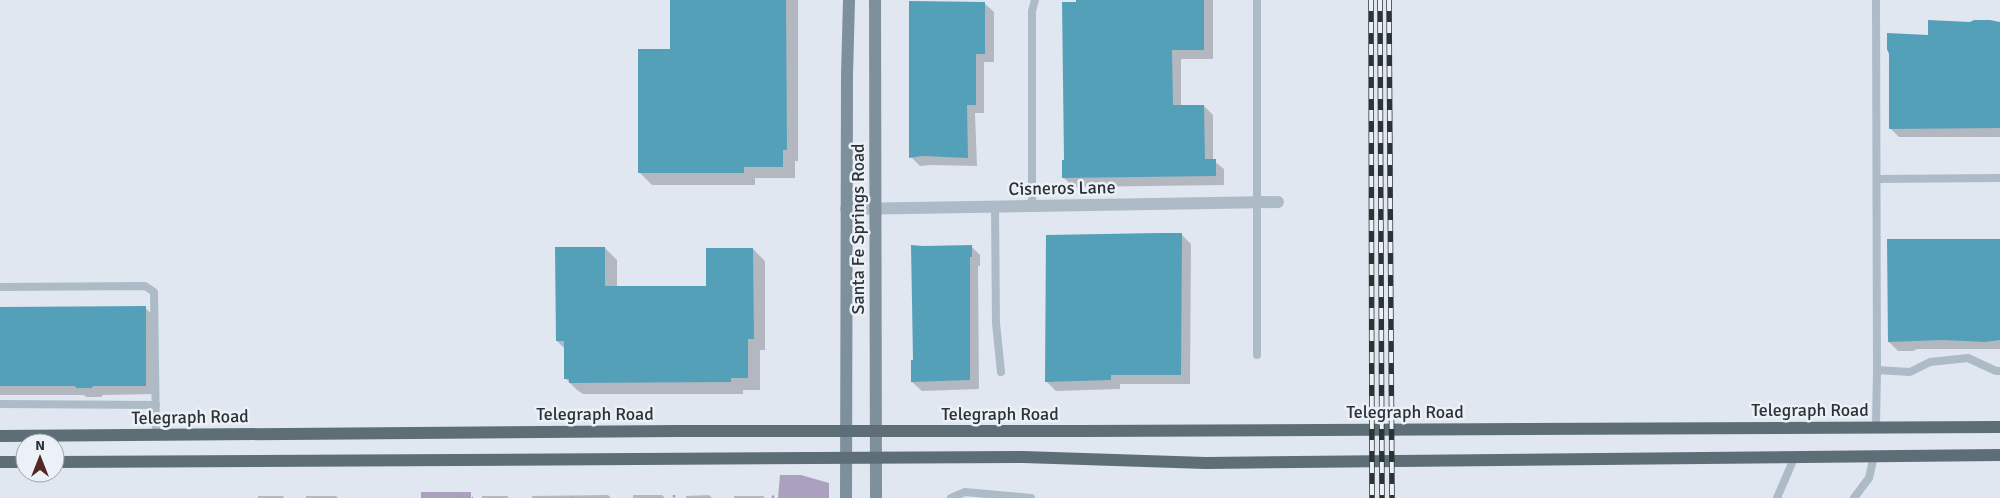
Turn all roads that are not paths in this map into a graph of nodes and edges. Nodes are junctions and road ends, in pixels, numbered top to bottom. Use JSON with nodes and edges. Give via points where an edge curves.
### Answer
{"nodes":[{"id":1,"x":848,"y":0,"type":"edge"},
{"id":2,"x":875,"y":0,"type":"edge"},
{"id":3,"x":1035,"y":0,"type":"edge"},
{"id":4,"x":1257,"y":0,"type":"edge"},
{"id":5,"x":1876,"y":0,"type":"edge"},
{"id":6,"x":2000,"y":178,"type":"edge"},
{"id":7,"x":1877,"y":179,"type":"junction"},
{"id":8,"x":1257,"y":202,"type":"junction"},
{"id":9,"x":1278,"y":202,"type":"dead end"},
{"id":10,"x":1032,"y":206,"type":"junction"},
{"id":11,"x":995,"y":207,"type":"junction"},
{"id":12,"x":846,"y":209,"type":"junction"},
{"id":13,"x":876,"y":209,"type":"junction"},
{"id":14,"x":0,"y":287,"type":"edge"},
{"id":15,"x":1257,"y":355,"type":"dead end"},
{"id":16,"x":1877,"y":370,"type":"junction"},
{"id":17,"x":2000,"y":371,"type":"edge"},
{"id":18,"x":1001,"y":372,"type":"dead end"},
{"id":19,"x":0,"y":404,"type":"edge"},
{"id":20,"x":156,"y":405,"type":"junction"},
{"id":21,"x":1876,"y":427,"type":"junction"},
{"id":22,"x":2000,"y":427,"type":"edge"},
{"id":23,"x":845,"y":430,"type":"junction"},
{"id":24,"x":876,"y":430,"type":"junction"},
{"id":25,"x":0,"y":436,"type":"edge"},
{"id":26,"x":156,"y":436,"type":"junction"},
{"id":27,"x":2000,"y":455,"type":"edge"},
{"id":28,"x":1795,"y":456,"type":"junction"},
{"id":29,"x":1874,"y":456,"type":"junction"},
{"id":30,"x":846,"y":458,"type":"junction"},
{"id":31,"x":876,"y":458,"type":"junction"},
{"id":32,"x":0,"y":462,"type":"edge"},
{"id":33,"x":15,"y":462,"type":"edge"},
{"id":34,"x":65,"y":462,"type":"edge"},
{"id":35,"x":846,"y":498,"type":"edge"},
{"id":36,"x":876,"y":498,"type":"edge"},
{"id":37,"x":951,"y":498,"type":"edge"},
{"id":38,"x":1031,"y":498,"type":"edge"},
{"id":39,"x":1778,"y":498,"type":"edge"},
{"id":40,"x":1854,"y":498,"type":"edge"}],
"edges":[{"from":1,"to":12,"type":"main road","name":"Santa Fe Springs Road"},
{"from":2,"to":13,"type":"main road","name":"Santa Fe Springs Road"},
{"from":3,"to":10,"type":"lane","via":[[1032,12]]},
{"from":4,"to":8,"type":"lane"},
{"from":5,"to":7,"type":"lane"},
{"from":6,"to":7,"type":"lane"},
{"from":7,"to":16,"type":"lane"},
{"from":8,"to":9,"type":"street","name":"Cisneros Lane"},
{"from":8,"to":10,"type":"street","name":"Cisneros Lane"},
{"from":8,"to":15,"type":"lane"},
{"from":10,"to":11,"type":"street","name":"Cisneros Lane"},
{"from":11,"to":13,"type":"street","name":"Cisneros Lane"},
{"from":11,"to":18,"type":"lane","via":[[996,323]]},
{"from":12,"to":13,"type":"street","name":"Cisneros Lane"},
{"from":12,"to":23,"type":"main road","name":"Santa Fe Springs Road"},
{"from":13,"to":24,"type":"main road","name":"Santa Fe Springs Road"},
{"from":14,"to":20,"type":"lane","via":[[145,286],[154,292]]},
{"from":16,"to":17,"type":"lane","via":[[1910,372],[1930,362],[1968,358]]},
{"from":16,"to":21,"type":"lane"},
{"from":19,"to":20,"type":"lane"},
{"from":20,"to":26,"type":"lane"},
{"from":21,"to":22,"type":"main road","name":"Telegraph Road"},
{"from":21,"to":24,"type":"main road","name":"Telegraph Road"},
{"from":23,"to":24,"type":"main road","name":"Telegraph Road"},
{"from":23,"to":26,"type":"main road","name":"Telegraph Road"},
{"from":23,"to":30,"type":"main road","name":"Santa Fe Springs Road"},
{"from":24,"to":31,"type":"main road","name":"Santa Fe Springs Road"},
{"from":25,"to":26,"type":"main road","name":"Telegraph Road"},
{"from":27,"to":29,"type":"main road"},
{"from":28,"to":29,"type":"main road"},
{"from":28,"to":31,"type":"main road","via":[[1206,463],[1023,457]]},
{"from":28,"to":39,"type":"lane"},
{"from":29,"to":40,"type":"lane","via":[[1869,478]]},
{"from":30,"to":31,"type":"main road"},
{"from":30,"to":34,"type":"main road"},
{"from":30,"to":35,"type":"main road","name":"Santa Fe Springs Road"},
{"from":31,"to":36,"type":"main road","name":"Santa Fe Springs Road"},
{"from":32,"to":33,"type":"main road"},
{"from":37,"to":38,"type":"lane","via":[[965,492]]}]}
